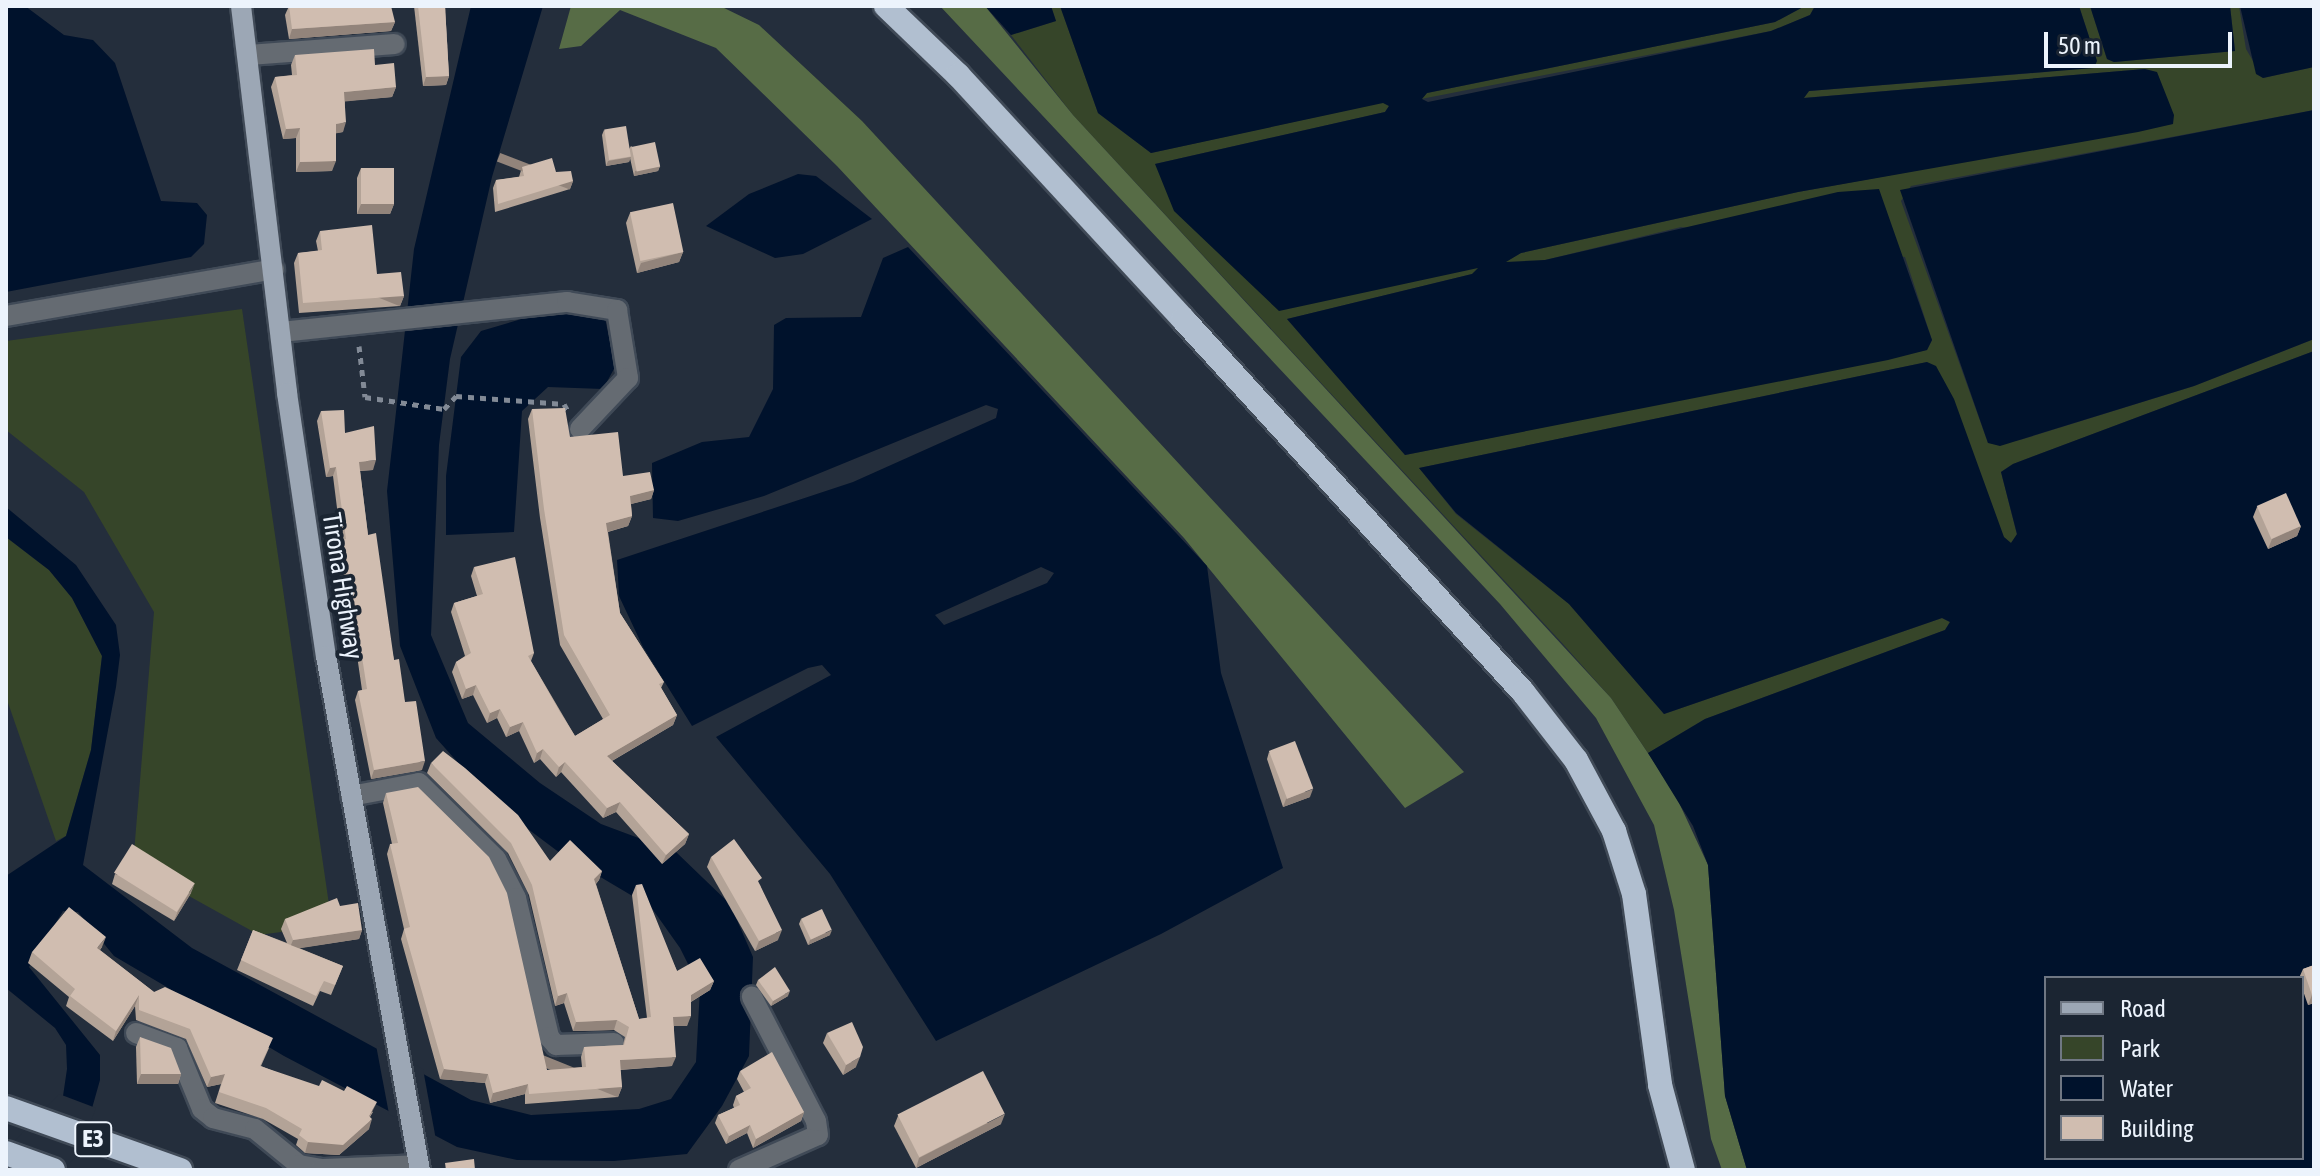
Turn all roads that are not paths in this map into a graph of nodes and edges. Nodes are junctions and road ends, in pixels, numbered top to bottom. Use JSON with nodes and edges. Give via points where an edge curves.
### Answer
{"nodes":[{"id":1,"x":241,"y":6,"type":"edge"},
{"id":2,"x":886,"y":6,"type":"edge"},
{"id":3,"x":395,"y":44,"type":"dead end"},
{"id":4,"x":249,"y":55,"type":"junction"},
{"id":5,"x":274,"y":269,"type":"junction"},
{"id":6,"x":6,"y":316,"type":"edge"},
{"id":7,"x":281,"y":332,"type":"junction"},
{"id":8,"x":580,"y":429,"type":"dead end"},
{"id":9,"x":351,"y":796,"type":"junction"},
{"id":10,"x":752,"y":997,"type":"dead end"},
{"id":11,"x":136,"y":1033,"type":"dead end"},
{"id":12,"x":614,"y":1043,"type":"edge"},
{"id":13,"x":6,"y":1108,"type":"edge"},
{"id":14,"x":6,"y":1153,"type":"edge"},
{"id":15,"x":419,"y":1163,"type":"edge"},
{"id":16,"x":53,"y":1170,"type":"edge"},
{"id":17,"x":180,"y":1170,"type":"edge"},
{"id":18,"x":739,"y":1170,"type":"edge"},
{"id":19,"x":1683,"y":1170,"type":"edge"}],
"edges":[{"from":1,"to":4,"type":"main road","name":"Tirona Highway"},
{"from":2,"to":19,"type":"highway","via":[[978,96],[1194,330],[1523,692],[1576,760],[1614,831],[1634,894],[1660,1085]]},
{"from":3,"to":4,"type":"street"},
{"from":4,"to":5,"type":"main road","name":"Tirona Highway"},
{"from":5,"to":6,"type":"street"},
{"from":5,"to":7,"type":"main road","name":"Tirona Highway"},
{"from":7,"to":8,"type":"street","via":[[567,302],[617,310],[628,378]]},
{"from":7,"to":9,"type":"main road","name":"Tirona Highway"},
{"from":9,"to":12,"type":"street","via":[[419,783],[496,859],[516,898],[549,1037],[556,1045]]},
{"from":9,"to":15,"type":"main road","name":"Tirona Highway"},
{"from":10,"to":18,"type":"street","via":[[816,1121],[818,1135]]},
{"from":11,"to":15,"type":"street","via":[[177,1048],[202,1109],[213,1118],[255,1129],[299,1165],[321,1169]]},
{"from":13,"to":17,"type":"highway","number":"E3"},
{"from":14,"to":16,"type":"highway","number":"E3"}]}
